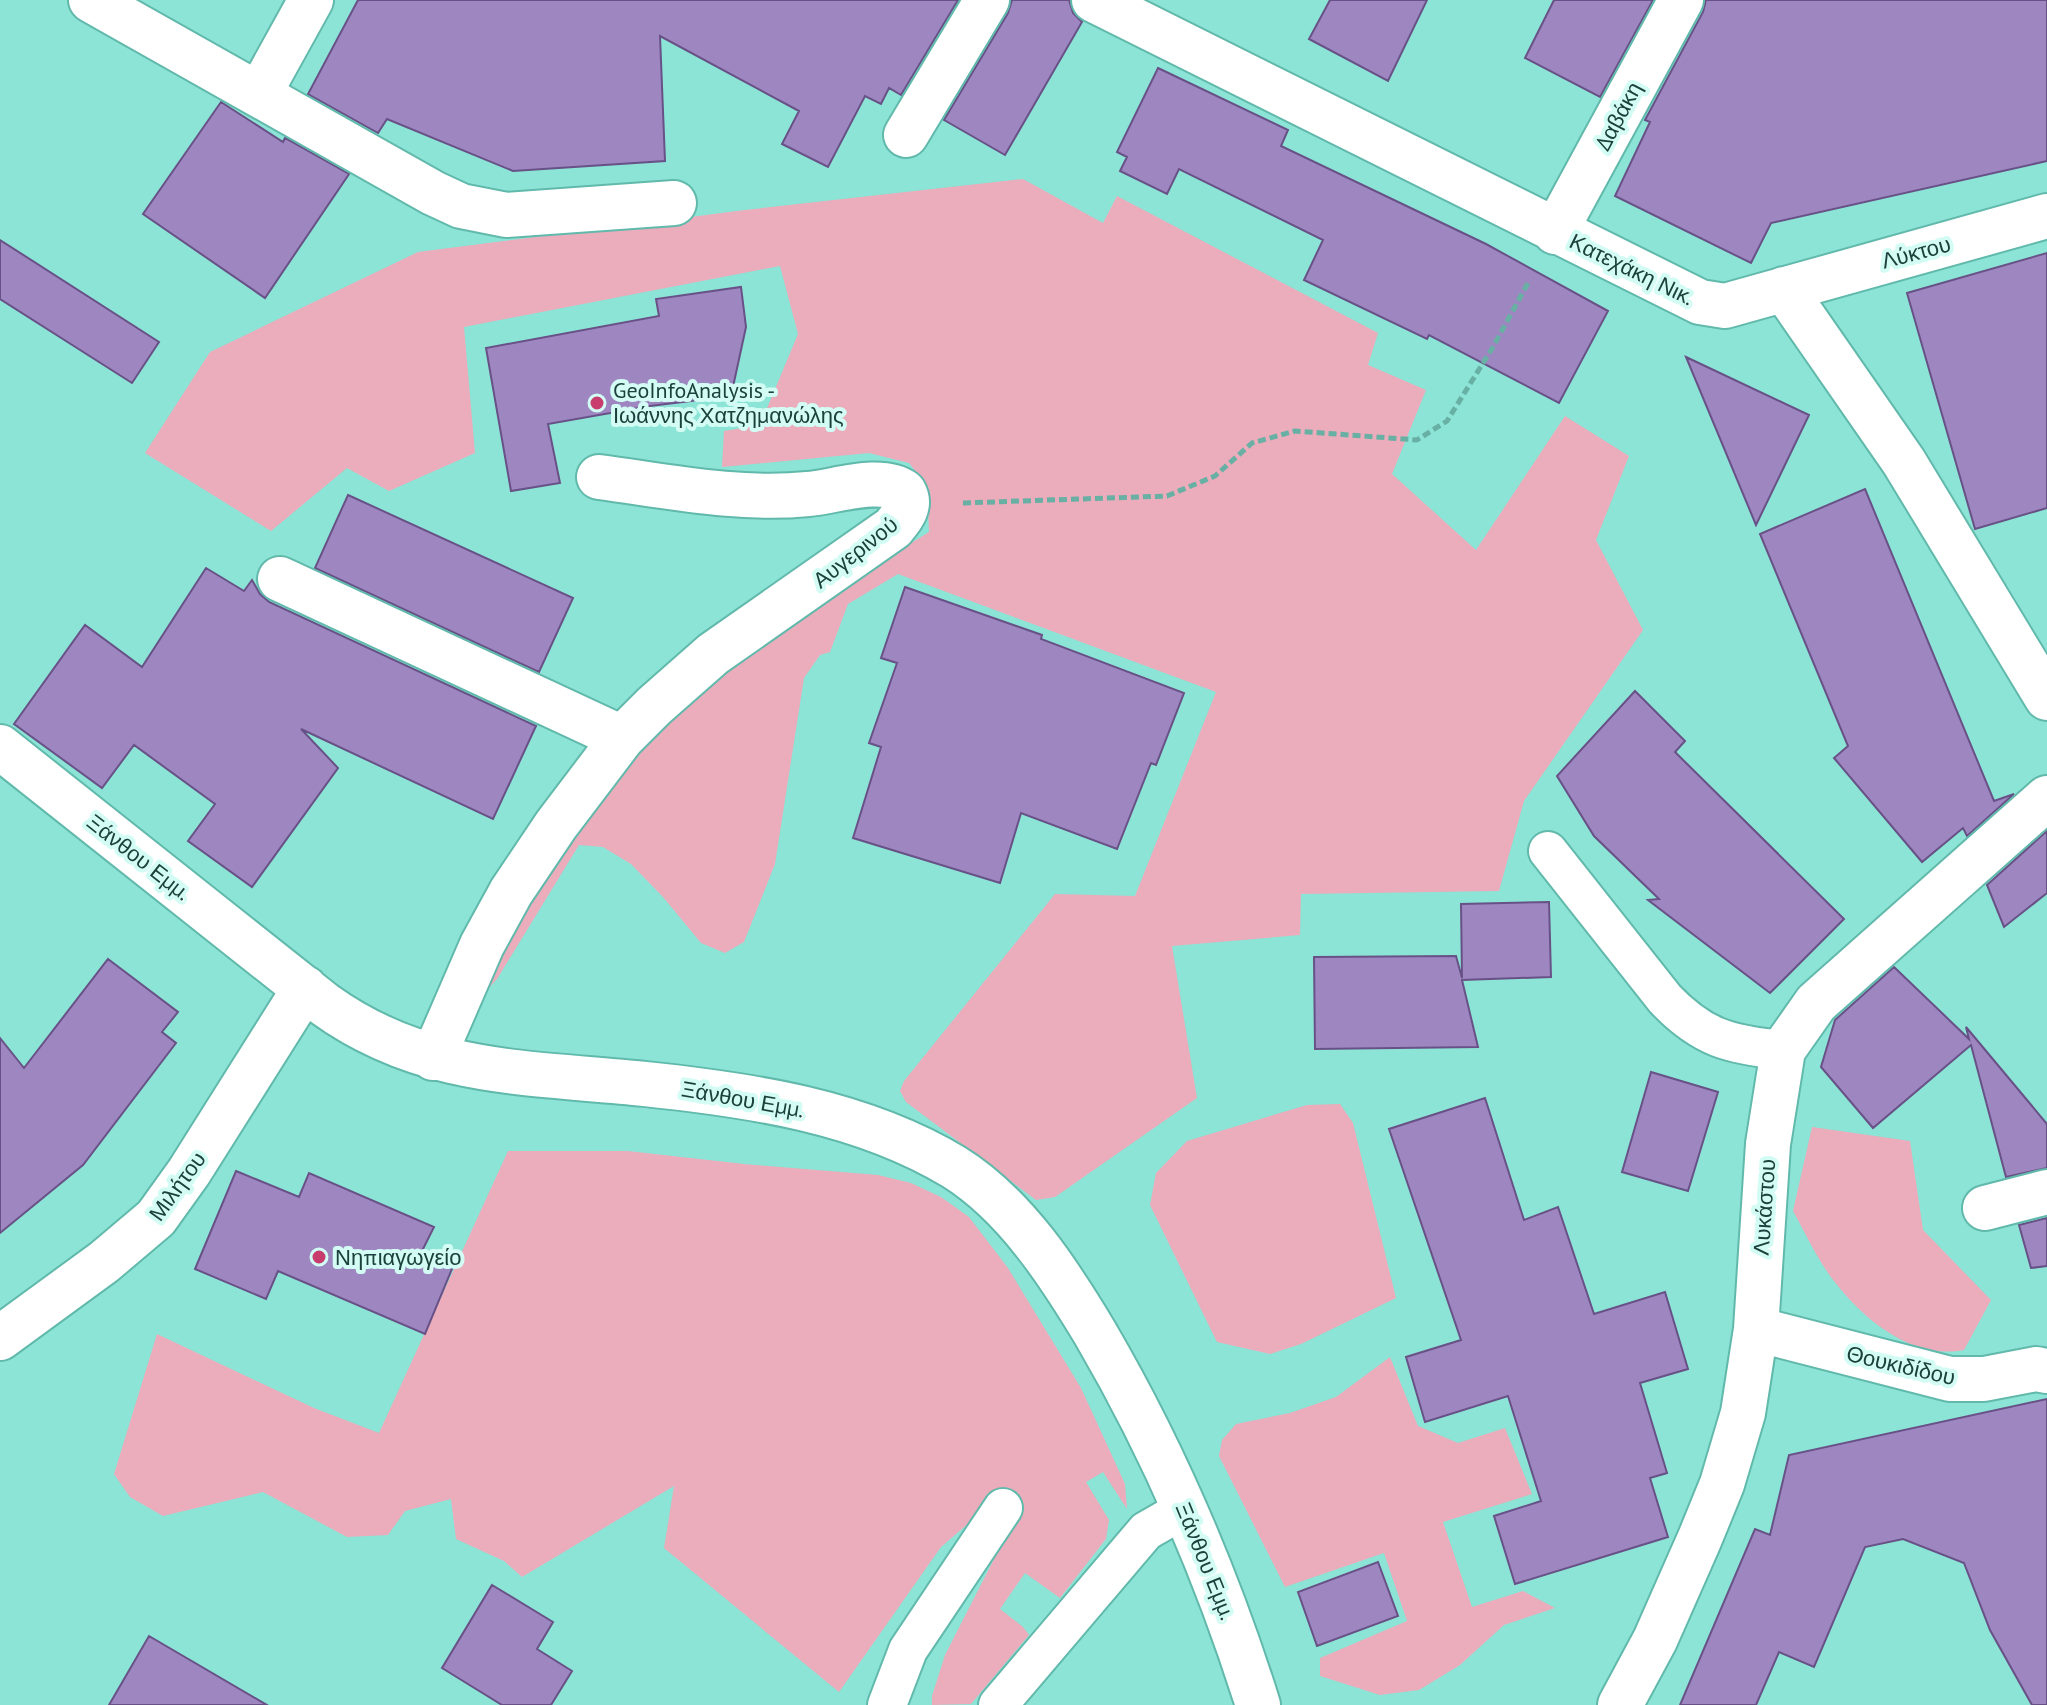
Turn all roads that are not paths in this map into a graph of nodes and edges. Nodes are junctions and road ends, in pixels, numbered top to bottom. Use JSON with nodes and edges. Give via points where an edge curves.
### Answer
{"nodes":[{"id":1,"x":91,"y":0,"type":"edge"},
{"id":2,"x":311,"y":0,"type":"edge"},
{"id":3,"x":987,"y":0,"type":"edge"},
{"id":4,"x":1094,"y":0,"type":"edge"},
{"id":5,"x":1681,"y":0,"type":"edge"},
{"id":6,"x":259,"y":94,"type":"junction"},
{"id":7,"x":906,"y":135,"type":"dead end"},
{"id":8,"x":674,"y":203,"type":"dead end"},
{"id":9,"x":2047,"y":216,"type":"edge"},
{"id":10,"x":1555,"y":232,"type":"junction"},
{"id":11,"x":1784,"y":289,"type":"junction"},
{"id":12,"x":599,"y":477,"type":"dead end"},
{"id":13,"x":280,"y":579,"type":"dead end"},
{"id":14,"x":2047,"y":698,"type":"edge"},
{"id":15,"x":622,"y":738,"type":"junction"},
{"id":16,"x":0,"y":747,"type":"edge"},
{"id":17,"x":2047,"y":798,"type":"edge"},
{"id":18,"x":1548,"y":851,"type":"dead end"},
{"id":19,"x":305,"y":988,"type":"junction"},
{"id":20,"x":1783,"y":1050,"type":"junction"},
{"id":21,"x":433,"y":1058,"type":"junction"},
{"id":22,"x":2047,"y":1192,"type":"edge"},
{"id":23,"x":1985,"y":1208,"type":"dead end"},
{"id":24,"x":1756,"y":1329,"type":"junction"},
{"id":25,"x":0,"y":1338,"type":"edge"},
{"id":26,"x":2047,"y":1371,"type":"edge"},
{"id":27,"x":1003,"y":1508,"type":"dead end"},
{"id":28,"x":1186,"y":1508,"type":"junction"},
{"id":29,"x":887,"y":1705,"type":"edge"},
{"id":30,"x":998,"y":1705,"type":"edge"},
{"id":31,"x":1258,"y":1705,"type":"edge"},
{"id":32,"x":1620,"y":1705,"type":"edge"}],
"edges":[{"from":1,"to":6,"type":"street"},
{"from":2,"to":6,"type":"street"},
{"from":3,"to":7,"type":"street"},
{"from":4,"to":10,"type":"street","name":"Κατεχάκη Νικ."},
{"from":5,"to":10,"type":"street","name":"Δαβάκη"},
{"from":6,"to":8,"type":"street","via":[[433,193],[482,212],[506,215]]},
{"from":9,"to":11,"type":"street","name":"Λύκτου"},
{"from":10,"to":11,"type":"street","name":"Κατεχάκη Νικ.","via":[[1700,302],[1725,306]]},
{"from":11,"to":14,"type":"street","via":[[1904,462]]},
{"from":12,"to":15,"type":"street","name":"Αυγερινού","via":[[768,496],[884,483],[906,496],[905,513],[893,528],[713,654]]},
{"from":13,"to":15,"type":"street"},
{"from":15,"to":21,"type":"street","name":"Αυγερινού","via":[[511,892]]},
{"from":16,"to":19,"type":"street","name":"Ξάνθου Εμμ."},
{"from":17,"to":20,"type":"street","name":"Λυκάστου","via":[[1816,1003]]},
{"from":18,"to":20,"type":"lane","via":[[1686,1021],[1749,1047]]},
{"from":19,"to":21,"type":"street","name":"Ξάνθου Εμμ.","via":[[348,1021]]},
{"from":19,"to":25,"type":"street","name":"Μιλήτου","via":[[156,1218]]},
{"from":20,"to":24,"type":"street","name":"Λυκάστου","via":[[1768,1144]]},
{"from":21,"to":28,"type":"street","name":"Ξάνθου Εμμ.","via":[[702,1090],[813,1111],[891,1137],[956,1168],[993,1197],[1072,1297],[1133,1400]]},
{"from":22,"to":23,"type":"street"},
{"from":24,"to":26,"type":"street","name":"Θουκιδίδου","via":[[1950,1379]]},
{"from":24,"to":32,"type":"street","name":"Λυκάστου","via":[[1743,1413],[1722,1484],[1677,1594]]},
{"from":27,"to":29,"type":"lane","via":[[908,1650]]},
{"from":28,"to":30,"type":"lane","via":[[1146,1531]]},
{"from":28,"to":31,"type":"street","name":"Ξάνθου Εμμ."}]}
